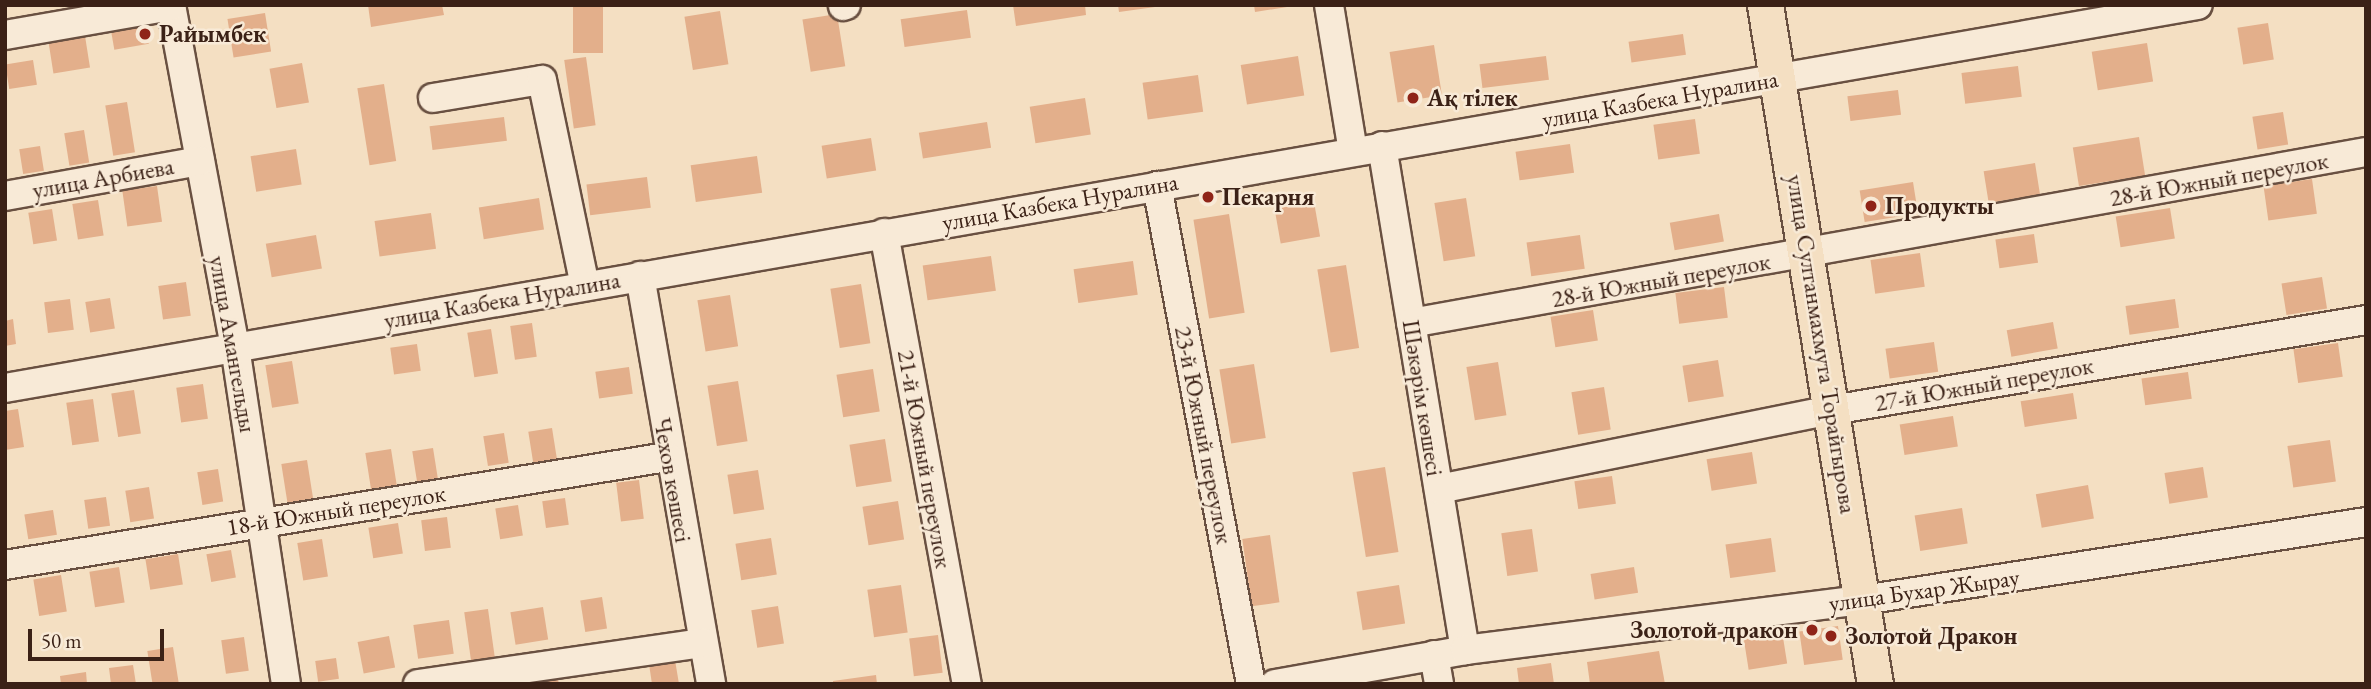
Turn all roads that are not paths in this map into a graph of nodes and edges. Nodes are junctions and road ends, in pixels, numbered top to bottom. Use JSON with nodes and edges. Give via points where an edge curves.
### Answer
{"nodes":[{"id":1,"x":1329,"y":5,"type":"edge"},
{"id":2,"x":1765,"y":5,"type":"edge"},
{"id":3,"x":2199,"y":5,"type":"edge"},
{"id":4,"x":171,"y":6,"type":"edge"},
{"id":5,"x":5,"y":35,"type":"edge"},
{"id":6,"x":1779,"y":79,"type":"junction"},
{"id":7,"x":433,"y":98,"type":"dead end"},
{"id":8,"x":1382,"y":146,"type":"junction"},
{"id":9,"x":1353,"y":151,"type":"junction"},
{"id":10,"x":2366,"y":152,"type":"edge"},
{"id":11,"x":200,"y":161,"type":"junction"},
{"id":12,"x":1157,"y":186,"type":"junction"},
{"id":13,"x":5,"y":196,"type":"edge"},
{"id":14,"x":884,"y":233,"type":"junction"},
{"id":15,"x":1808,"y":255,"type":"junction"},
{"id":16,"x":640,"y":276,"type":"junction"},
{"id":17,"x":584,"y":286,"type":"junction"},
{"id":18,"x":2366,"y":320,"type":"edge"},
{"id":19,"x":1411,"y":323,"type":"junction"},
{"id":20,"x":235,"y":347,"type":"junction"},
{"id":21,"x":5,"y":388,"type":"edge"},
{"id":22,"x":1832,"y":410,"type":"junction"},
{"id":23,"x":667,"y":457,"type":"junction"},
{"id":24,"x":1439,"y":489,"type":"junction"},
{"id":25,"x":262,"y":522,"type":"junction"},
{"id":26,"x":2366,"y":522,"type":"edge"},
{"id":27,"x":5,"y":565,"type":"edge"},
{"id":28,"x":1863,"y":600,"type":"junction"},
{"id":29,"x":703,"y":643,"type":"junction"},
{"id":30,"x":1465,"y":650,"type":"junction"},
{"id":31,"x":1434,"y":655,"type":"junction"},
{"id":32,"x":286,"y":684,"type":"edge"},
{"id":33,"x":418,"y":684,"type":"edge"},
{"id":34,"x":711,"y":684,"type":"edge"},
{"id":35,"x":967,"y":684,"type":"edge"},
{"id":36,"x":1251,"y":684,"type":"edge"},
{"id":37,"x":1275,"y":684,"type":"edge"},
{"id":38,"x":1439,"y":684,"type":"edge"},
{"id":39,"x":1875,"y":684,"type":"edge"}],
"edges":[{"from":1,"to":9,"type":"street"},
{"from":2,"to":6,"type":"main road","name":"улица Султанмахмута Торайгырова"},
{"from":3,"to":6,"type":"street","name":"улица Казбека Нуралина"},
{"from":4,"to":5,"type":"street"},
{"from":4,"to":11,"type":"street","name":"улица Амангельды"},
{"from":6,"to":8,"type":"street","name":"улица Казбека Нуралина"},
{"from":6,"to":15,"type":"main road","name":"улица Султанмахмута Торайгырова"},
{"from":7,"to":17,"type":"street","via":[[542,80]]},
{"from":8,"to":9,"type":"street","name":"улица Казбека Нуралина"},
{"from":8,"to":19,"type":"street","name":"Шәкәрім көшесі"},
{"from":9,"to":12,"type":"street","name":"улица Казбека Нуралина"},
{"from":10,"to":15,"type":"street","name":"28-й Южный переулок"},
{"from":11,"to":13,"type":"street","name":"улица Арбиева"},
{"from":11,"to":20,"type":"street","name":"улица Амангельды"},
{"from":12,"to":14,"type":"street","name":"улица Казбека Нуралина"},
{"from":12,"to":36,"type":"street","name":"23-й Южный переулок"},
{"from":14,"to":16,"type":"street","name":"улица Казбека Нуралина"},
{"from":14,"to":35,"type":"street","name":"21-й Южный переулок"},
{"from":15,"to":19,"type":"street","name":"28-й Южный переулок"},
{"from":15,"to":22,"type":"main road","name":"улица Султанмахмута Торайгырова"},
{"from":16,"to":17,"type":"street","name":"улица Казбека Нуралина"},
{"from":16,"to":23,"type":"street","name":"Чехов көшесі"},
{"from":17,"to":20,"type":"street","name":"улица Казбека Нуралина"},
{"from":18,"to":22,"type":"street","name":"27-й Южный переулок"},
{"from":19,"to":24,"type":"street","name":"Шәкәрім көшесі"},
{"from":20,"to":21,"type":"street","name":"улица Казбека Нуралина"},
{"from":20,"to":25,"type":"street","name":"улица Амангельды"},
{"from":22,"to":24,"type":"street","name":"27-й Южный переулок"},
{"from":22,"to":28,"type":"main road","name":"улица Султанмахмута Торайгырова"},
{"from":23,"to":25,"type":"street","name":"18-й Южный переулок"},
{"from":23,"to":29,"type":"street","name":"Чехов көшесі"},
{"from":24,"to":30,"type":"street","name":"Шәкәрім көшесі"},
{"from":25,"to":27,"type":"street","name":"18-й Южный переулок"},
{"from":25,"to":32,"type":"street","name":"улица Амангельды"},
{"from":26,"to":28,"type":"street","name":"улица Бухар Жырау"},
{"from":28,"to":30,"type":"street","name":"улица Бухар Жырау"},
{"from":28,"to":39,"type":"main road","name":"улица Султанмахмута Торайгырова"},
{"from":29,"to":33,"type":"street"},
{"from":29,"to":34,"type":"street","name":"Чехов көшесі"},
{"from":30,"to":31,"type":"street","name":"улица Бухар Жырау"},
{"from":31,"to":37,"type":"street","name":"улица Бухар Жырау"},
{"from":31,"to":38,"type":"street"}]}
